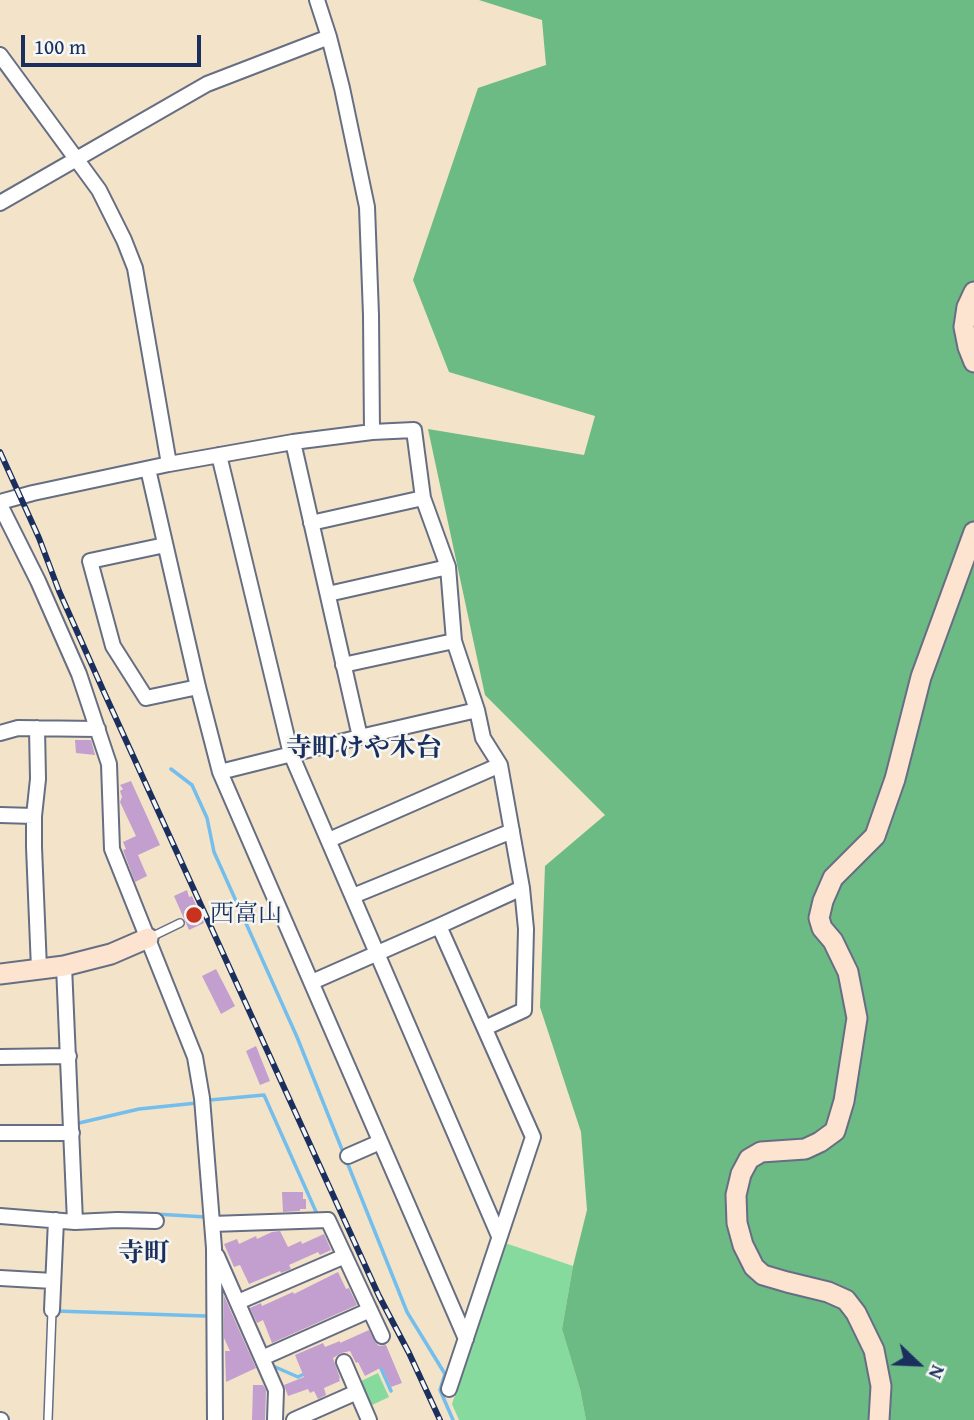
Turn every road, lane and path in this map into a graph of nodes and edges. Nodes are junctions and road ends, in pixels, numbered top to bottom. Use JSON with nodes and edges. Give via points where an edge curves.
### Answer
{"nodes":[{"id":1,"x":317,"y":0,"type":"edge"},
{"id":2,"x":329,"y":37,"type":"junction"},
{"id":3,"x":0,"y":55,"type":"edge"},
{"id":4,"x":77,"y":160,"type":"junction"},
{"id":5,"x":0,"y":203,"type":"edge"},
{"id":6,"x":974,"y":292,"type":"edge"},
{"id":7,"x":974,"y":362,"type":"edge"},
{"id":8,"x":372,"y":432,"type":"junction"},
{"id":9,"x":293,"y":442,"type":"junction"},
{"id":10,"x":219,"y":455,"type":"junction"},
{"id":11,"x":169,"y":464,"type":"junction"},
{"id":12,"x":148,"y":469,"type":"junction"},
{"id":13,"x":423,"y":498,"type":"junction"},
{"id":14,"x":0,"y":503,"type":"edge"},
{"id":15,"x":311,"y":523,"type":"junction"},
{"id":16,"x":974,"y":532,"type":"edge"},
{"id":17,"x":165,"y":545,"type":"junction"},
{"id":18,"x":448,"y":567,"type":"junction"},
{"id":19,"x":328,"y":594,"type":"junction"},
{"id":20,"x":454,"y":641,"type":"junction"},
{"id":21,"x":343,"y":665,"type":"junction"},
{"id":22,"x":198,"y":687,"type":"junction"},
{"id":23,"x":477,"y":710,"type":"junction"},
{"id":24,"x":37,"y":728,"type":"junction"},
{"id":25,"x":98,"y":729,"type":"junction"},
{"id":26,"x":0,"y":733,"type":"edge"},
{"id":27,"x":360,"y":737,"type":"junction"},
{"id":28,"x":291,"y":754,"type":"junction"},
{"id":29,"x":500,"y":765,"type":"junction"},
{"id":30,"x":220,"y":772,"type":"junction"},
{"id":31,"x":0,"y":815,"type":"edge"},
{"id":32,"x":34,"y":816,"type":"junction"},
{"id":33,"x":512,"y":831,"type":"junction"},
{"id":34,"x":329,"y":840,"type":"junction"},
{"id":35,"x":522,"y":888,"type":"junction"},
{"id":36,"x":353,"y":896,"type":"junction"},
{"id":37,"x":180,"y":923,"type":"dead end"},
{"id":38,"x":439,"y":926,"type":"junction"},
{"id":39,"x":148,"y":938,"type":"junction"},
{"id":40,"x":377,"y":953,"type":"junction"},
{"id":41,"x":64,"y":966,"type":"junction"},
{"id":42,"x":39,"y":969,"type":"junction"},
{"id":43,"x":0,"y":974,"type":"edge"},
{"id":44,"x":312,"y":982,"type":"junction"},
{"id":45,"x":485,"y":1028,"type":"junction"},
{"id":46,"x":69,"y":1056,"type":"junction"},
{"id":47,"x":0,"y":1058,"type":"edge"},
{"id":48,"x":0,"y":1133,"type":"edge"},
{"id":49,"x":72,"y":1133,"type":"junction"},
{"id":50,"x":380,"y":1142,"type":"junction"},
{"id":51,"x":348,"y":1156,"type":"dead end"},
{"id":52,"x":0,"y":1216,"type":"edge"},
{"id":53,"x":56,"y":1220,"type":"junction"},
{"id":54,"x":156,"y":1221,"type":"dead end"},
{"id":55,"x":75,"y":1222,"type":"junction"},
{"id":56,"x":212,"y":1224,"type":"junction"},
{"id":57,"x":499,"y":1236,"type":"junction"},
{"id":58,"x":214,"y":1248,"type":"junction"},
{"id":59,"x":345,"y":1256,"type":"junction"},
{"id":60,"x":0,"y":1278,"type":"edge"},
{"id":61,"x":53,"y":1281,"type":"junction"},
{"id":62,"x":237,"y":1303,"type":"junction"},
{"id":63,"x":52,"y":1310,"type":"joint"},
{"id":64,"x":370,"y":1310,"type":"junction"},
{"id":65,"x":382,"y":1336,"type":"dead end"},
{"id":66,"x":466,"y":1339,"type":"junction"},
{"id":67,"x":261,"y":1358,"type":"junction"},
{"id":68,"x":344,"y":1362,"type":"dead end"},
{"id":69,"x":449,"y":1389,"type":"dead end"},
{"id":70,"x":357,"y":1392,"type":"junction"},
{"id":71,"x":298,"y":1419,"type":"edge"},
{"id":72,"x":48,"y":1420,"type":"edge"},
{"id":73,"x":215,"y":1420,"type":"edge"},
{"id":74,"x":275,"y":1420,"type":"edge"},
{"id":75,"x":369,"y":1420,"type":"edge"},
{"id":76,"x":879,"y":1420,"type":"edge"}],
"edges":[{"from":1,"to":2,"type":"street"},
{"from":2,"to":4,"type":"street","via":[[207,84]]},
{"from":2,"to":8,"type":"street","via":[[367,207]]},
{"from":3,"to":4,"type":"street"},
{"from":4,"to":5,"type":"street"},
{"from":4,"to":11,"type":"street","via":[[99,190],[135,268]]},
{"from":6,"to":7,"type":"street","via":[[964,327]]},
{"from":8,"to":9,"type":"street"},
{"from":8,"to":13,"type":"street","via":[[414,430]]},
{"from":9,"to":10,"type":"street"},
{"from":9,"to":15,"type":"street"},
{"from":10,"to":11,"type":"street"},
{"from":10,"to":28,"type":"street"},
{"from":11,"to":12,"type":"street"},
{"from":12,"to":14,"type":"street"},
{"from":12,"to":17,"type":"street"},
{"from":13,"to":15,"type":"street"},
{"from":13,"to":18,"type":"street"},
{"from":14,"to":25,"type":"street","via":[[79,674]]},
{"from":15,"to":19,"type":"street"},
{"from":16,"to":76,"type":"street","via":[[921,677],[875,836],[833,878],[819,918],[848,972],[856,1018],[844,1101],[835,1130],[805,1149],[761,1152],[749,1159],[736,1195],[737,1223],[754,1267],[763,1275],[846,1300],[856,1313],[874,1350],[881,1386]]},
{"from":17,"to":22,"type":"street"},
{"from":17,"to":22,"type":"street","via":[[90,561],[113,646],[146,698]]},
{"from":18,"to":19,"type":"street"},
{"from":18,"to":20,"type":"street"},
{"from":19,"to":21,"type":"street"},
{"from":20,"to":21,"type":"street"},
{"from":20,"to":23,"type":"street"},
{"from":21,"to":27,"type":"street"},
{"from":22,"to":30,"type":"street"},
{"from":23,"to":27,"type":"street"},
{"from":23,"to":29,"type":"street","via":[[483,738]]},
{"from":24,"to":25,"type":"street"},
{"from":24,"to":26,"type":"street"},
{"from":24,"to":32,"type":"street"},
{"from":25,"to":39,"type":"street","via":[[109,764],[112,849]]},
{"from":27,"to":28,"type":"street"},
{"from":28,"to":30,"type":"street"},
{"from":28,"to":34,"type":"street"},
{"from":29,"to":33,"type":"street"},
{"from":29,"to":34,"type":"street"},
{"from":30,"to":44,"type":"street"},
{"from":31,"to":32,"type":"street"},
{"from":32,"to":42,"type":"street"},
{"from":33,"to":35,"type":"street"},
{"from":33,"to":36,"type":"street"},
{"from":34,"to":36,"type":"street"},
{"from":35,"to":38,"type":"street"},
{"from":35,"to":45,"type":"street","via":[[524,1010]]},
{"from":36,"to":40,"type":"street"},
{"from":37,"to":39,"type":"lane"},
{"from":38,"to":40,"type":"street"},
{"from":38,"to":45,"type":"street"},
{"from":39,"to":41,"type":"street"},
{"from":39,"to":56,"type":"street","via":[[195,1058]]},
{"from":40,"to":44,"type":"street"},
{"from":40,"to":57,"type":"street"},
{"from":41,"to":42,"type":"street"},
{"from":41,"to":46,"type":"street"},
{"from":42,"to":43,"type":"street"},
{"from":44,"to":50,"type":"street"},
{"from":45,"to":57,"type":"street","via":[[533,1137]]},
{"from":46,"to":47,"type":"street"},
{"from":46,"to":49,"type":"street"},
{"from":48,"to":49,"type":"street"},
{"from":49,"to":55,"type":"street"},
{"from":50,"to":51,"type":"street"},
{"from":50,"to":66,"type":"street"},
{"from":52,"to":53,"type":"street"},
{"from":53,"to":55,"type":"street"},
{"from":53,"to":61,"type":"street"},
{"from":54,"to":55,"type":"street"},
{"from":56,"to":58,"type":"street"},
{"from":56,"to":59,"type":"street","via":[[328,1220]]},
{"from":57,"to":66,"type":"street"},
{"from":58,"to":62,"type":"street"},
{"from":58,"to":73,"type":"street"},
{"from":59,"to":62,"type":"street"},
{"from":59,"to":64,"type":"street"},
{"from":60,"to":61,"type":"street"},
{"from":61,"to":63,"type":"street"},
{"from":62,"to":67,"type":"street"},
{"from":63,"to":72,"type":"lane"},
{"from":64,"to":65,"type":"street"},
{"from":64,"to":67,"type":"street"},
{"from":66,"to":69,"type":"street"},
{"from":67,"to":74,"type":"street","via":[[276,1390]]},
{"from":68,"to":70,"type":"street"},
{"from":70,"to":71,"type":"street"},
{"from":70,"to":75,"type":"street"}]}
